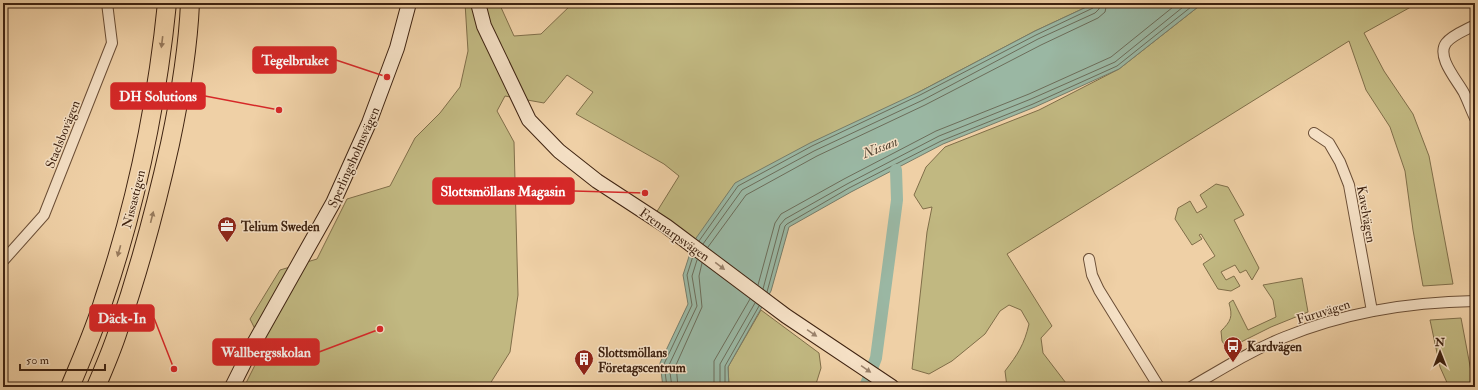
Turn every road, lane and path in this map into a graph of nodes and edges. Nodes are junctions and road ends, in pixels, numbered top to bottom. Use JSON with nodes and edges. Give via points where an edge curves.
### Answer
{"nodes":[{"id":1,"x":107,"y":3,"type":"edge"},
{"id":2,"x":167,"y":3,"type":"edge"},
{"id":3,"x":190,"y":3,"type":"edge"},
{"id":4,"x":409,"y":3,"type":"edge"},
{"id":5,"x":478,"y":3,"type":"edge"},
{"id":6,"x":1475,"y":25,"type":"edge"},
{"id":7,"x":1475,"y":118,"type":"edge"},
{"id":8,"x":1314,"y":133,"type":"dead end"},
{"id":9,"x":1089,"y":259,"type":"dead end"},
{"id":10,"x":3,"y":261,"type":"edge"},
{"id":11,"x":1475,"y":301,"type":"edge"},
{"id":12,"x":1372,"y":311,"type":"junction"},
{"id":13,"x":70,"y":387,"type":"edge"},
{"id":14,"x":96,"y":387,"type":"edge"},
{"id":15,"x":232,"y":387,"type":"edge"},
{"id":16,"x":892,"y":387,"type":"edge"},
{"id":17,"x":1159,"y":387,"type":"edge"},
{"id":18,"x":1192,"y":387,"type":"edge"}],
"edges":[{"from":1,"to":10,"type":"street","name":"Staelsbovägen","via":[[112,43],[44,215]]},
{"from":2,"to":13,"type":"highway","name":"Nissastigen","one_way":true,"via":[[142,163],[104,299]]},
{"from":14,"to":3,"type":"highway","name":"Nissastigen","one_way":true,"via":[[123,317],[165,166],[178,104]]},
{"from":4,"to":15,"type":"street","name":"Sperlingsholmsvägen","via":[[398,48],[369,124],[333,203]]},
{"from":5,"to":16,"type":"street","name":"Frennarpsvägen","one_way":true,"via":[[484,26],[529,120],[559,151],[597,181],[666,226],[786,316]]},
{"from":6,"to":7,"type":"street","via":[[1450,39],[1444,50],[1446,62],[1464,92]]},
{"from":8,"to":12,"type":"street","name":"Kavelvägen","via":[[1329,143],[1349,185]]},
{"from":9,"to":17,"type":"street","via":[[1092,275],[1099,290]]},
{"from":11,"to":12,"type":"street","name":"Furuvägen","via":[[1437,302]]},
{"from":12,"to":18,"type":"street","name":"Furuvägen","via":[[1324,323],[1285,337]]}]}
